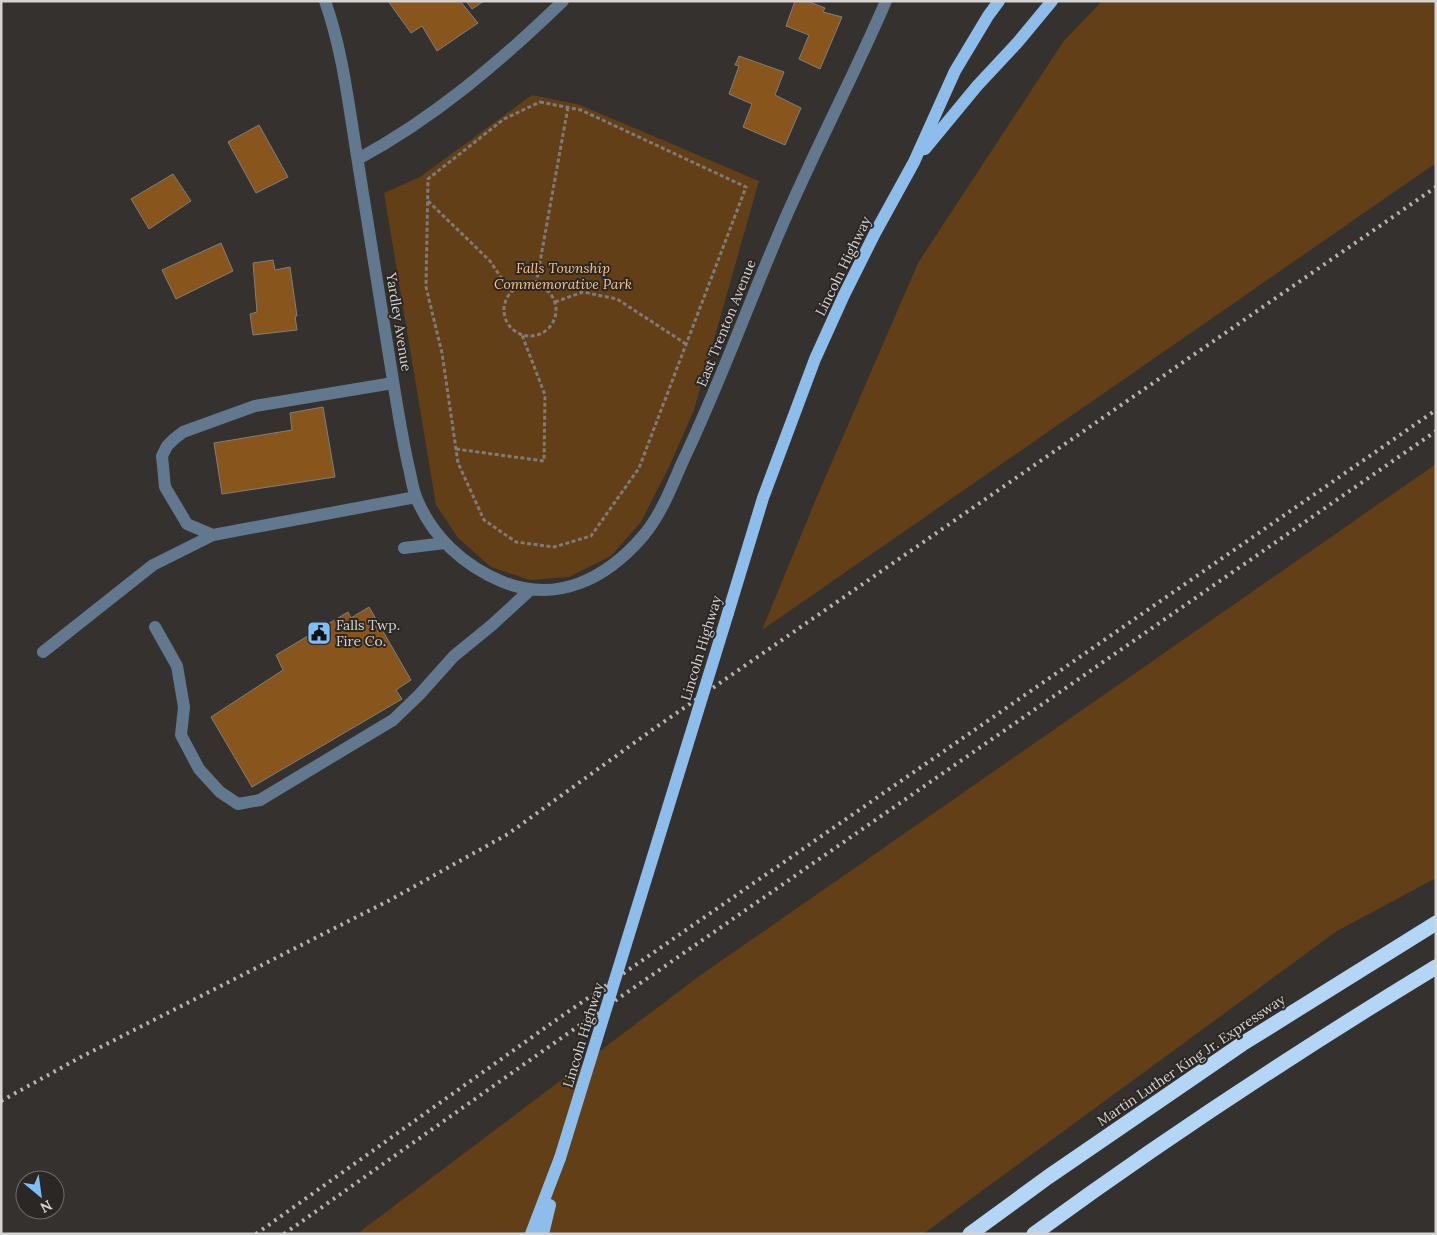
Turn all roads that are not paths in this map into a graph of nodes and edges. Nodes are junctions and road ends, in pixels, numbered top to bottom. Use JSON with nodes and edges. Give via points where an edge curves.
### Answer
{"nodes":[{"id":1,"x":325,"y":1,"type":"edge"},
{"id":2,"x":562,"y":1,"type":"edge"},
{"id":3,"x":886,"y":1,"type":"edge"},
{"id":4,"x":999,"y":1,"type":"edge"},
{"id":5,"x":1052,"y":1,"type":"edge"},
{"id":6,"x":358,"y":160,"type":"junction"},
{"id":7,"x":914,"y":162,"type":"junction"},
{"id":8,"x":393,"y":384,"type":"junction"},
{"id":9,"x":416,"y":496,"type":"junction"},
{"id":10,"x":213,"y":535,"type":"junction"},
{"id":11,"x":445,"y":542,"type":"junction"},
{"id":12,"x":404,"y":548,"type":"dead end"},
{"id":13,"x":530,"y":590,"type":"junction"},
{"id":14,"x":155,"y":627,"type":"dead end"},
{"id":15,"x":43,"y":652,"type":"dead end"},
{"id":16,"x":1436,"y":923,"type":"edge"},
{"id":17,"x":1436,"y":967,"type":"edge"},
{"id":18,"x":560,"y":1158,"type":"junction"},
{"id":19,"x":532,"y":1234,"type":"edge"},
{"id":20,"x":543,"y":1234,"type":"edge"},
{"id":21,"x":970,"y":1234,"type":"edge"},
{"id":22,"x":1034,"y":1234,"type":"edge"}],
"edges":[{"from":1,"to":6,"type":"street","name":"Yardley Avenue","via":[[333,25]]},
{"from":2,"to":6,"type":"street","via":[[518,44],[437,110]]},
{"from":3,"to":13,"type":"street","name":"East Trenton Avenue","via":[[780,231],[697,432],[658,513],[644,534],[618,561],[597,576],[549,591]]},
{"from":4,"to":7,"type":"main road","name":"Lincoln Highway","via":[[955,72]]},
{"from":5,"to":7,"type":"main road","name":"Lincoln Highway"},
{"from":6,"to":8,"type":"street","name":"Yardley Avenue"},
{"from":7,"to":18,"type":"main road","name":"Lincoln Highway","bridge":true,"via":[[870,241],[815,358],[763,498]]},
{"from":8,"to":9,"type":"street","name":"Yardley Avenue"},
{"from":8,"to":10,"type":"street","via":[[254,406],[183,432],[174,439],[162,456],[165,487],[187,524]]},
{"from":9,"to":10,"type":"street"},
{"from":9,"to":11,"type":"street","name":"Yardley Avenue","via":[[429,523]]},
{"from":10,"to":15,"type":"street","via":[[153,565]]},
{"from":11,"to":12,"type":"street"},
{"from":11,"to":13,"type":"street","name":"Yardley Avenue","via":[[459,557],[483,573]]},
{"from":13,"to":14,"type":"street","via":[[454,656],[393,720],[260,800],[238,804],[220,792],[199,769],[180,735],[184,707],[177,666]]},
{"from":16,"to":21,"type":"highway","name":"Martin Luther King Jr. Expressway","via":[[1242,1044]]},
{"from":17,"to":22,"type":"highway","via":[[1263,1075]]},
{"from":18,"to":19,"type":"main road","name":"Lincoln Highway"},
{"from":18,"to":20,"type":"main road","name":"Lincoln Highway"}]}
